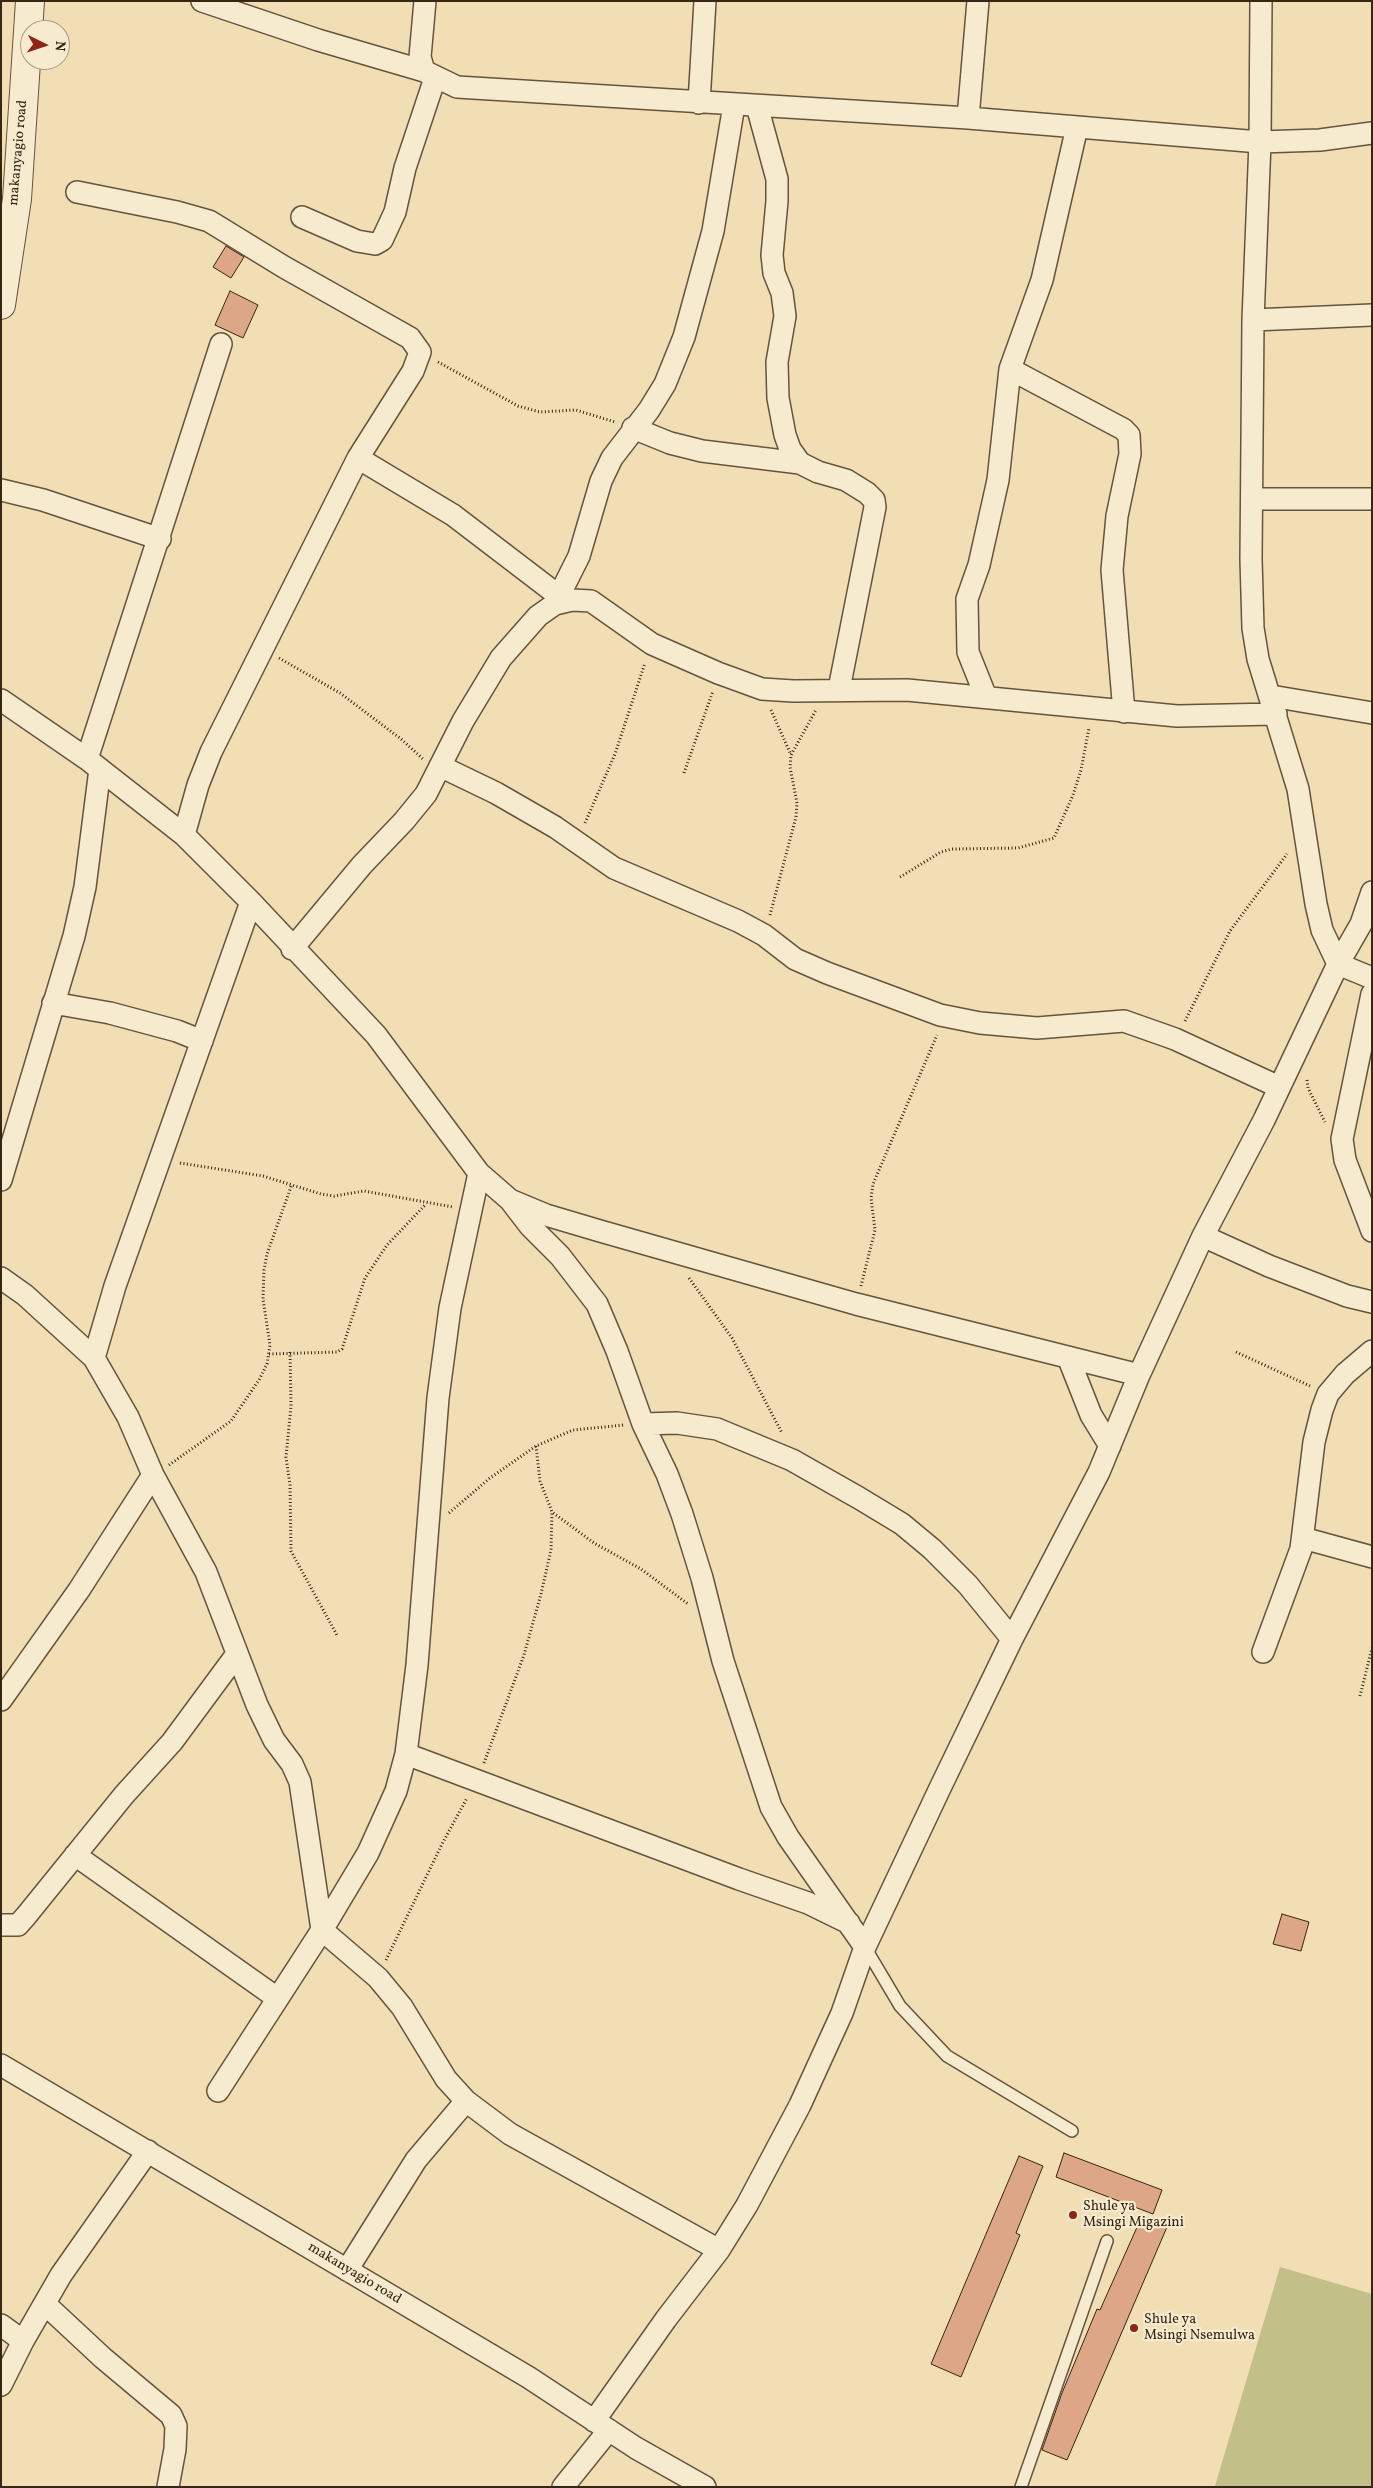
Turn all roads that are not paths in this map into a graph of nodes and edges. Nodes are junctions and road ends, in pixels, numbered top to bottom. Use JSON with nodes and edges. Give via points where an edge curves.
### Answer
{"nodes":[{"id":1,"x":30,"y":1,"type":"edge"},
{"id":2,"x":202,"y":1,"type":"edge"},
{"id":3,"x":425,"y":1,"type":"edge"},
{"id":4,"x":705,"y":1,"type":"edge"},
{"id":5,"x":978,"y":1,"type":"edge"},
{"id":6,"x":1261,"y":1,"type":"edge"},
{"id":7,"x":430,"y":75,"type":"junction"},
{"id":8,"x":699,"y":103,"type":"junction"},
{"id":9,"x":734,"y":105,"type":"junction"},
{"id":10,"x":757,"y":106,"type":"junction"},
{"id":11,"x":968,"y":118,"type":"junction"},
{"id":12,"x":1076,"y":127,"type":"junction"},
{"id":13,"x":1372,"y":133,"type":"edge"},
{"id":14,"x":1260,"y":142,"type":"junction"},
{"id":15,"x":77,"y":192,"type":"dead end"},
{"id":16,"x":302,"y":217,"type":"dead end"},
{"id":17,"x":1,"y":305,"type":"edge"},
{"id":18,"x":1372,"y":315,"type":"edge"},
{"id":19,"x":1253,"y":320,"type":"junction"},
{"id":20,"x":222,"y":344,"type":"dead end"},
{"id":21,"x":1010,"y":369,"type":"junction"},
{"id":22,"x":633,"y":428,"type":"junction"},
{"id":23,"x":358,"y":458,"type":"junction"},
{"id":24,"x":800,"y":463,"type":"junction"},
{"id":25,"x":1,"y":490,"type":"edge"},
{"id":26,"x":1252,"y":499,"type":"junction"},
{"id":27,"x":1372,"y":499,"type":"edge"},
{"id":28,"x":160,"y":539,"type":"junction"},
{"id":29,"x":557,"y":600,"type":"junction"},
{"id":30,"x":834,"y":689,"type":"junction"},
{"id":31,"x":986,"y":697,"type":"junction"},
{"id":32,"x":1,"y":700,"type":"edge"},
{"id":33,"x":1274,"y":705,"type":"junction"},
{"id":34,"x":1124,"y":712,"type":"junction"},
{"id":35,"x":1372,"y":713,"type":"edge"},
{"id":36,"x":94,"y":764,"type":"junction"},
{"id":37,"x":440,"y":766,"type":"junction"},
{"id":38,"x":184,"y":835,"type":"junction"},
{"id":39,"x":1372,"y":892,"type":"edge"},
{"id":40,"x":251,"y":902,"type":"junction"},
{"id":41,"x":292,"y":949,"type":"junction"},
{"id":42,"x":1338,"y":964,"type":"junction"},
{"id":43,"x":1372,"y":978,"type":"edge"},
{"id":44,"x":1372,"y":994,"type":"edge"},
{"id":45,"x":53,"y":1003,"type":"junction"},
{"id":46,"x":202,"y":1041,"type":"junction"},
{"id":47,"x":1278,"y":1087,"type":"junction"},
{"id":48,"x":479,"y":1173,"type":"junction"},
{"id":49,"x":1,"y":1180,"type":"edge"},
{"id":50,"x":510,"y":1200,"type":"junction"},
{"id":51,"x":1372,"y":1231,"type":"edge"},
{"id":52,"x":1203,"y":1236,"type":"junction"},
{"id":53,"x":1,"y":1278,"type":"edge"},
{"id":54,"x":1372,"y":1302,"type":"edge"},
{"id":55,"x":1372,"y":1351,"type":"edge"},
{"id":56,"x":1068,"y":1357,"type":"junction"},
{"id":57,"x":94,"y":1358,"type":"junction"},
{"id":58,"x":1139,"y":1375,"type":"junction"},
{"id":59,"x":643,"y":1424,"type":"junction"},
{"id":60,"x":1110,"y":1446,"type":"junction"},
{"id":61,"x":153,"y":1475,"type":"junction"},
{"id":62,"x":1303,"y":1538,"type":"junction"},
{"id":63,"x":1372,"y":1557,"type":"edge"},
{"id":64,"x":1012,"y":1639,"type":"junction"},
{"id":65,"x":1263,"y":1652,"type":"dead end"},
{"id":66,"x":237,"y":1654,"type":"junction"},
{"id":67,"x":1,"y":1700,"type":"edge"},
{"id":68,"x":406,"y":1754,"type":"junction"},
{"id":69,"x":75,"y":1855,"type":"junction"},
{"id":70,"x":851,"y":1924,"type":"junction"},
{"id":71,"x":1,"y":1925,"type":"edge"},
{"id":72,"x":322,"y":1930,"type":"junction"},
{"id":73,"x":865,"y":1947,"type":"junction"},
{"id":74,"x":277,"y":1998,"type":"junction"},
{"id":75,"x":1,"y":2064,"type":"edge"},
{"id":76,"x":218,"y":2091,"type":"dead end"},
{"id":77,"x":466,"y":2101,"type":"junction"},
{"id":78,"x":1072,"y":2131,"type":"dead end"},
{"id":79,"x":148,"y":2151,"type":"junction"},
{"id":80,"x":1107,"y":2241,"type":"dead end"},
{"id":81,"x":719,"y":2250,"type":"junction"},
{"id":82,"x":347,"y":2270,"type":"junction"},
{"id":83,"x":45,"y":2304,"type":"junction"},
{"id":84,"x":1,"y":2325,"type":"edge"},
{"id":85,"x":23,"y":2340,"type":"junction"},
{"id":86,"x":1,"y":2385,"type":"edge"},
{"id":87,"x":602,"y":2426,"type":"junction"},
{"id":88,"x":168,"y":2487,"type":"edge"},
{"id":89,"x":563,"y":2487,"type":"edge"},
{"id":90,"x":705,"y":2487,"type":"edge"},
{"id":91,"x":1022,"y":2487,"type":"edge"}],
"edges":[{"from":1,"to":17,"type":"street","name":"makanyagio road","via":[[16,199]]},
{"from":2,"to":7,"type":"street"},
{"from":3,"to":7,"type":"street","via":[[420,57]]},
{"from":4,"to":8,"type":"street"},
{"from":5,"to":11,"type":"street"},
{"from":6,"to":14,"type":"street"},
{"from":7,"to":8,"type":"street","via":[[457,87]]},
{"from":7,"to":16,"type":"street","via":[[395,212],[382,240],[375,244],[357,241]]},
{"from":8,"to":9,"type":"street"},
{"from":9,"to":10,"type":"street"},
{"from":9,"to":22,"type":"street","via":[[713,231],[684,337],[665,384]]},
{"from":10,"to":11,"type":"street"},
{"from":10,"to":24,"type":"street","via":[[777,180],[772,256],[774,273],[782,293],[784,316],[777,362],[778,398],[785,435]]},
{"from":11,"to":12,"type":"street"},
{"from":12,"to":14,"type":"street"},
{"from":12,"to":21,"type":"street","via":[[1042,280]]},
{"from":13,"to":14,"type":"street","via":[[1320,140]]},
{"from":14,"to":19,"type":"street"},
{"from":15,"to":23,"type":"street","via":[[209,221],[284,268],[410,338],[420,352],[413,371]]},
{"from":18,"to":19,"type":"street"},
{"from":19,"to":26,"type":"street"},
{"from":20,"to":28,"type":"street"},
{"from":21,"to":31,"type":"street","via":[[998,480],[979,565],[967,599],[968,652]]},
{"from":21,"to":34,"type":"street","via":[[1123,429],[1129,436],[1130,454],[1117,516],[1112,570]]},
{"from":22,"to":24,"type":"street","via":[[670,443],[702,451]]},
{"from":22,"to":29,"type":"street","via":[[612,458],[579,556]]},
{"from":23,"to":29,"type":"street","via":[[453,515]]},
{"from":23,"to":38,"type":"street","via":[[211,752]]},
{"from":24,"to":30,"type":"street","via":[[846,480],[874,500]]},
{"from":25,"to":28,"type":"street","via":[[43,500]]},
{"from":26,"to":27,"type":"street"},
{"from":26,"to":33,"type":"street","via":[[1253,628],[1258,659]]},
{"from":28,"to":36,"type":"street"},
{"from":29,"to":30,"type":"street","via":[[591,601],[652,644],[762,689]]},
{"from":29,"to":37,"type":"street","via":[[526,627],[501,658]]},
{"from":30,"to":31,"type":"street","via":[[907,690]]},
{"from":31,"to":34,"type":"street"},
{"from":32,"to":36,"type":"street"},
{"from":33,"to":34,"type":"street","via":[[1177,716]]},
{"from":33,"to":35,"type":"street"},
{"from":33,"to":42,"type":"street","via":[[1298,789],[1322,930]]},
{"from":36,"to":38,"type":"street"},
{"from":36,"to":45,"type":"street","via":[[85,887]]},
{"from":37,"to":41,"type":"street","via":[[426,794]]},
{"from":37,"to":47,"type":"street","via":[[496,793],[614,868],[691,899],[764,935],[795,959],[945,1016],[980,1023],[1037,1028],[1124,1021],[1175,1039]]},
{"from":38,"to":40,"type":"street"},
{"from":39,"to":42,"type":"street","via":[[1361,924]]},
{"from":40,"to":41,"type":"street"},
{"from":40,"to":46,"type":"street"},
{"from":41,"to":48,"type":"street","via":[[376,1035]]},
{"from":42,"to":43,"type":"street"},
{"from":42,"to":47,"type":"street"},
{"from":44,"to":51,"type":"street","via":[[1342,1139],[1345,1160]]},
{"from":45,"to":46,"type":"street","via":[[110,1013]]},
{"from":45,"to":49,"type":"street"},
{"from":46,"to":57,"type":"street","via":[[115,1286]]},
{"from":47,"to":52,"type":"street"},
{"from":48,"to":50,"type":"street"},
{"from":48,"to":68,"type":"street","via":[[450,1308],[440,1389],[418,1665]]},
{"from":50,"to":56,"type":"street","via":[[546,1215],[856,1304]]},
{"from":50,"to":59,"type":"street","via":[[597,1304]]},
{"from":52,"to":54,"type":"street","via":[[1269,1266],[1347,1296]]},
{"from":52,"to":58,"type":"street"},
{"from":53,"to":57,"type":"street","via":[[25,1295]]},
{"from":55,"to":62,"type":"street","via":[[1328,1394],[1322,1410],[1314,1442]]},
{"from":56,"to":58,"type":"street"},
{"from":56,"to":60,"type":"street","via":[[1091,1415]]},
{"from":57,"to":61,"type":"street","via":[[128,1417]]},
{"from":58,"to":60,"type":"street"},
{"from":59,"to":64,"type":"street","via":[[677,1423],[717,1429],[792,1460],[902,1524],[968,1585]]},
{"from":59,"to":70,"type":"street","via":[[682,1514],[723,1661],[770,1807]]},
{"from":60,"to":64,"type":"street"},
{"from":61,"to":66,"type":"street","via":[[206,1572]]},
{"from":61,"to":67,"type":"street","via":[[79,1590]]},
{"from":62,"to":63,"type":"street"},
{"from":62,"to":65,"type":"street"},
{"from":64,"to":73,"type":"street"},
{"from":66,"to":69,"type":"street","via":[[172,1742]]},
{"from":66,"to":72,"type":"street","via":[[265,1722],[300,1782]]},
{"from":68,"to":70,"type":"street","via":[[808,1903]]},
{"from":68,"to":72,"type":"street","via":[[396,1791],[368,1853]]},
{"from":69,"to":71,"type":"street","via":[[18,1925]]},
{"from":69,"to":74,"type":"street"},
{"from":70,"to":73,"type":"street"},
{"from":72,"to":74,"type":"street"},
{"from":72,"to":77,"type":"street","via":[[378,1978],[402,2007],[446,2079]]},
{"from":73,"to":78,"type":"lane","via":[[900,2006],[947,2056]]},
{"from":73,"to":81,"type":"street","via":[[842,2013],[800,2105]]},
{"from":74,"to":76,"type":"street"},
{"from":75,"to":79,"type":"street","name":"makanyagio road"},
{"from":77,"to":81,"type":"street","via":[[510,2134]]},
{"from":77,"to":82,"type":"street","via":[[416,2160]]},
{"from":79,"to":82,"type":"street","name":"makanyagio road"},
{"from":79,"to":83,"type":"street"},
{"from":80,"to":91,"type":"lane"},
{"from":81,"to":87,"type":"street","via":[[666,2319]]},
{"from":82,"to":87,"type":"street","name":"makanyagio road","via":[[528,2377]]},
{"from":83,"to":85,"type":"street"},
{"from":83,"to":88,"type":"street","via":[[171,2415],[176,2426],[176,2449]]},
{"from":84,"to":85,"type":"street"},
{"from":85,"to":86,"type":"street"},
{"from":87,"to":89,"type":"street"},
{"from":87,"to":90,"type":"street","name":"makanyagio road"}]}
